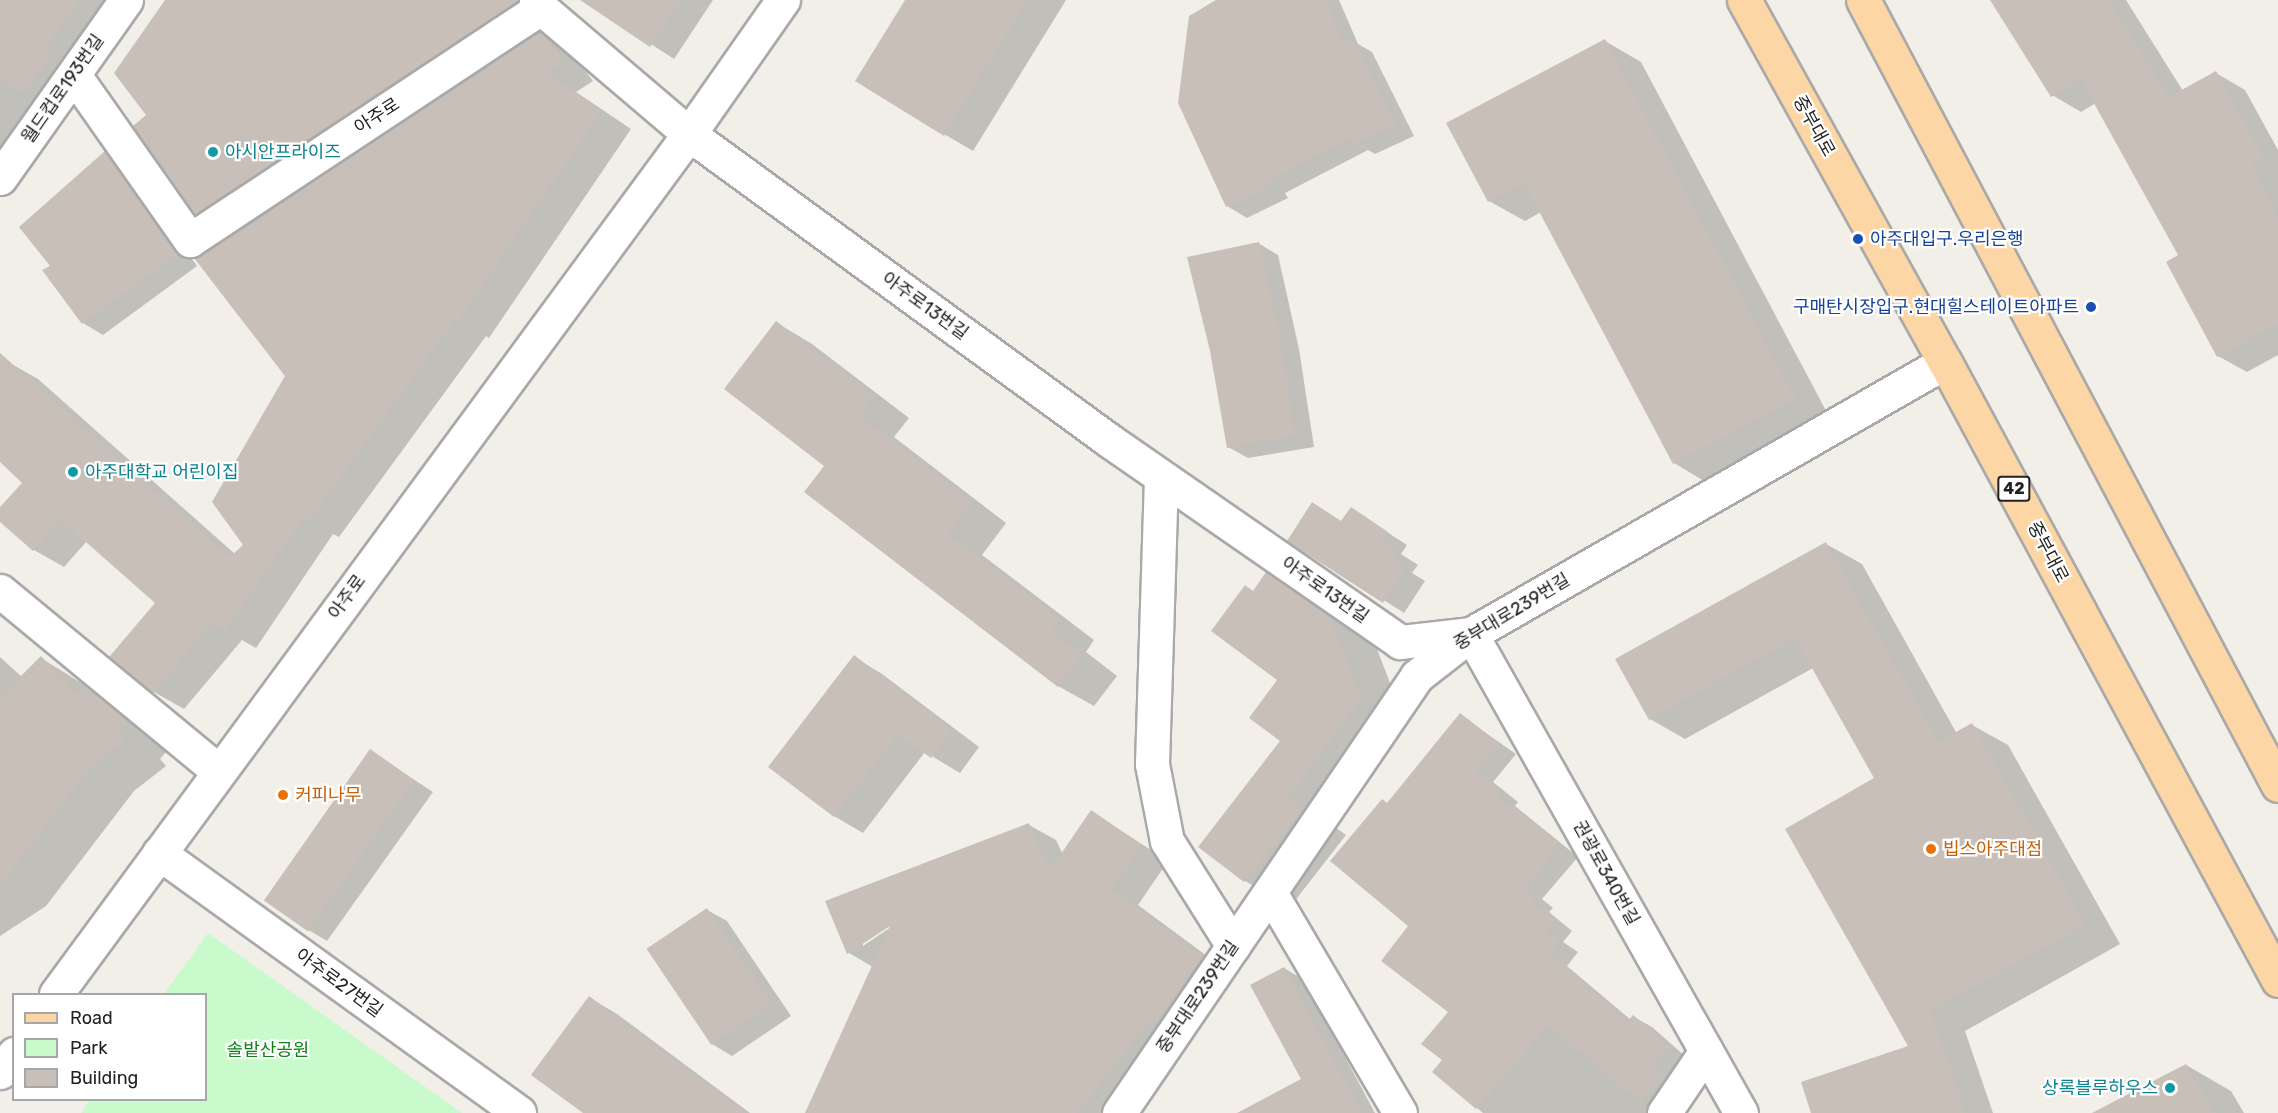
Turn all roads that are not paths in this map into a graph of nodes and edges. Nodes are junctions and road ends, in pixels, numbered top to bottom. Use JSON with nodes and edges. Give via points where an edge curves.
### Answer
{"nodes":[{"id":1,"x":126,"y":0,"type":"edge"},
{"id":2,"x":783,"y":0,"type":"edge"},
{"id":3,"x":1863,"y":0,"type":"edge"},
{"id":4,"x":1747,"y":1,"type":"edge"},
{"id":5,"x":538,"y":4,"type":"edge"},
{"id":6,"x":74,"y":75,"type":"junction"},
{"id":7,"x":689,"y":134,"type":"junction"},
{"id":8,"x":0,"y":178,"type":"edge"},
{"id":9,"x":1945,"y":362,"type":"junction"},
{"id":10,"x":1161,"y":477,"type":"junction"},
{"id":11,"x":0,"y":591,"type":"edge"},
{"id":12,"x":1470,"y":634,"type":"junction"},
{"id":13,"x":218,"y":771,"type":"junction"},
{"id":14,"x":2278,"y":785,"type":"edge"},
{"id":15,"x":159,"y":852,"type":"junction"},
{"id":16,"x":1270,"y":892,"type":"junction"},
{"id":17,"x":1233,"y":946,"type":"junction"},
{"id":18,"x":2278,"y":980,"type":"edge"},
{"id":19,"x":57,"y":993,"type":"edge"},
{"id":20,"x":1706,"y":1051,"type":"junction"},
{"id":21,"x":12,"y":1056,"type":"edge"},
{"id":22,"x":0,"y":1072,"type":"edge"},
{"id":23,"x":514,"y":1112,"type":"edge"},
{"id":24,"x":1119,"y":1113,"type":"edge"},
{"id":25,"x":1400,"y":1113,"type":"edge"},
{"id":26,"x":1664,"y":1113,"type":"edge"},
{"id":27,"x":1741,"y":1113,"type":"edge"}],
"edges":[{"from":1,"to":6,"type":"street","name":"월드컵로193번길"},
{"from":2,"to":7,"type":"street","name":"아주로"},
{"from":3,"to":14,"type":"main road"},
{"from":4,"to":9,"type":"main road","name":"중부대로","number":"42"},
{"from":5,"to":6,"type":"street","name":"아주로","via":[[190,240]]},
{"from":5,"to":7,"type":"street","name":"아주로"},
{"from":6,"to":8,"type":"street","name":"월드컵로193번길"},
{"from":7,"to":10,"type":"street","name":"아주로13번길"},
{"from":7,"to":13,"type":"street","name":"아주로"},
{"from":9,"to":12,"type":"street","name":"중부대로239번길"},
{"from":9,"to":18,"type":"main road","name":"중부대로","number":"42"},
{"from":10,"to":12,"type":"street","name":"아주로13번길","via":[[1400,642]]},
{"from":10,"to":17,"type":"street","via":[[1152,764],[1167,841]]},
{"from":11,"to":13,"type":"street"},
{"from":12,"to":16,"type":"street","name":"중부대로239번길","via":[[1417,676]]},
{"from":12,"to":20,"type":"street","name":"권광로340번길"},
{"from":13,"to":15,"type":"street","name":"아주로"},
{"from":15,"to":19,"type":"street","name":"아주로"},
{"from":15,"to":23,"type":"street","name":"아주로27번길"},
{"from":16,"to":17,"type":"street","name":"중부대로239번길"},
{"from":16,"to":25,"type":"street"},
{"from":17,"to":24,"type":"street","name":"중부대로239번길"},
{"from":20,"to":26,"type":"street"},
{"from":20,"to":27,"type":"street","name":"권광로340번길"},
{"from":21,"to":22,"type":"street"}]}
